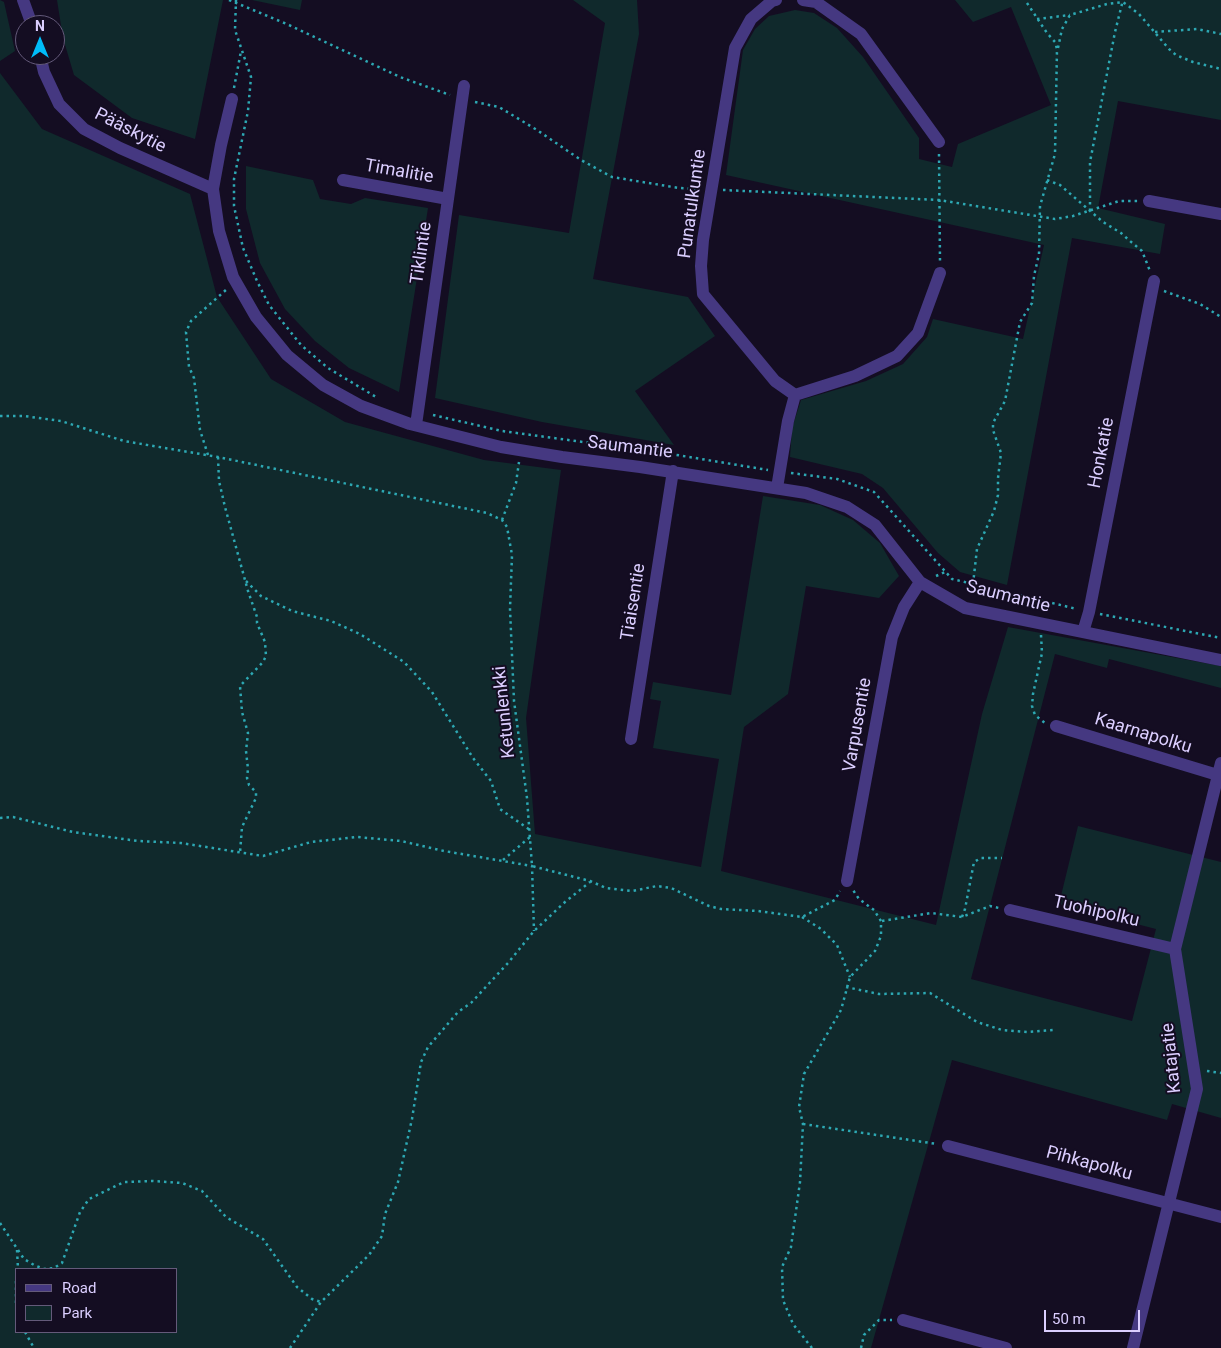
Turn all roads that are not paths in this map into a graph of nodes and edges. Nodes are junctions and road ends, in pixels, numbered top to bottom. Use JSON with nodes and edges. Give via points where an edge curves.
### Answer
{"nodes":[{"id":1,"x":23,"y":0,"type":"edge"},
{"id":2,"x":776,"y":0,"type":"edge"},
{"id":3,"x":803,"y":0,"type":"edge"},
{"id":4,"x":28,"y":15,"type":"edge"},
{"id":5,"x":42,"y":65,"type":"edge"},
{"id":6,"x":464,"y":86,"type":"dead end"},
{"id":7,"x":232,"y":99,"type":"road end"},
{"id":8,"x":939,"y":142,"type":"road end"},
{"id":9,"x":343,"y":180,"type":"dead end"},
{"id":10,"x":213,"y":189,"type":"junction"},
{"id":11,"x":448,"y":199,"type":"junction"},
{"id":12,"x":1149,"y":201,"type":"road end"},
{"id":13,"x":1221,"y":214,"type":"edge"},
{"id":14,"x":940,"y":273,"type":"road end"},
{"id":15,"x":1154,"y":285,"type":"road end"},
{"id":16,"x":795,"y":395,"type":"junction"},
{"id":17,"x":416,"y":425,"type":"junction"},
{"id":18,"x":673,"y":472,"type":"junction"},
{"id":19,"x":777,"y":488,"type":"junction"},
{"id":20,"x":920,"y":582,"type":"junction"},
{"id":21,"x":1083,"y":632,"type":"junction"},
{"id":22,"x":1221,"y":660,"type":"edge"},
{"id":23,"x":1056,"y":726,"type":"road end"},
{"id":24,"x":631,"y":739,"type":"dead end"},
{"id":25,"x":1220,"y":771,"type":"edge"},
{"id":26,"x":847,"y":882,"type":"road end"},
{"id":27,"x":1010,"y":910,"type":"road end"},
{"id":28,"x":1175,"y":949,"type":"junction"},
{"id":29,"x":948,"y":1146,"type":"road end"},
{"id":30,"x":1169,"y":1203,"type":"junction"},
{"id":31,"x":1221,"y":1217,"type":"edge"},
{"id":32,"x":903,"y":1320,"type":"road end"},
{"id":33,"x":1006,"y":1348,"type":"edge"},
{"id":34,"x":1133,"y":1348,"type":"edge"}],
"edges":[{"from":1,"to":4,"type":"street"},
{"from":2,"to":16,"type":"street","name":"Punatulkuntie","via":[[751,19],[735,48],[701,266],[703,294],[775,381]]},
{"from":3,"to":8,"type":"street","via":[[816,2],[861,34]]},
{"from":5,"to":10,"type":"street","name":"Pääskytie","via":[[59,104],[84,129]]},
{"from":6,"to":11,"type":"street","name":"Tiklintie"},
{"from":7,"to":10,"type":"street","name":"Saumantie"},
{"from":9,"to":11,"type":"street","name":"Timalitie"},
{"from":10,"to":17,"type":"street","name":"Saumantie","via":[[219,231],[235,281],[256,317],[287,356],[323,385],[361,406]]},
{"from":11,"to":17,"type":"street","name":"Tiklintie"},
{"from":12,"to":13,"type":"street"},
{"from":14,"to":16,"type":"street","via":[[918,333],[897,356],[855,376]]},
{"from":15,"to":21,"type":"street","name":"Honkatie"},
{"from":16,"to":19,"type":"street"},
{"from":17,"to":18,"type":"street","name":"Saumantie","via":[[522,450]]},
{"from":18,"to":19,"type":"street","name":"Saumantie"},
{"from":18,"to":24,"type":"street","name":"Tiaisentie"},
{"from":19,"to":20,"type":"street","name":"Saumantie","via":[[806,493],[847,507],[875,525]]},
{"from":20,"to":21,"type":"street","name":"Saumantie","via":[[965,608]]},
{"from":20,"to":26,"type":"street","name":"Varpusentie","via":[[904,607],[892,637]]},
{"from":21,"to":22,"type":"street","name":"Saumantie"},
{"from":23,"to":25,"type":"street","name":"Kaarnapolku"},
{"from":25,"to":28,"type":"street","name":"Katajatie"},
{"from":27,"to":28,"type":"street","name":"Tuohipolku"},
{"from":28,"to":30,"type":"street","name":"Katajatie","via":[[1198,1089]]},
{"from":29,"to":30,"type":"street","name":"Pihkapolku"},
{"from":30,"to":31,"type":"street","name":"Pihkapolku"},
{"from":30,"to":34,"type":"street","name":"Katajatie"},
{"from":32,"to":33,"type":"street"}]}
